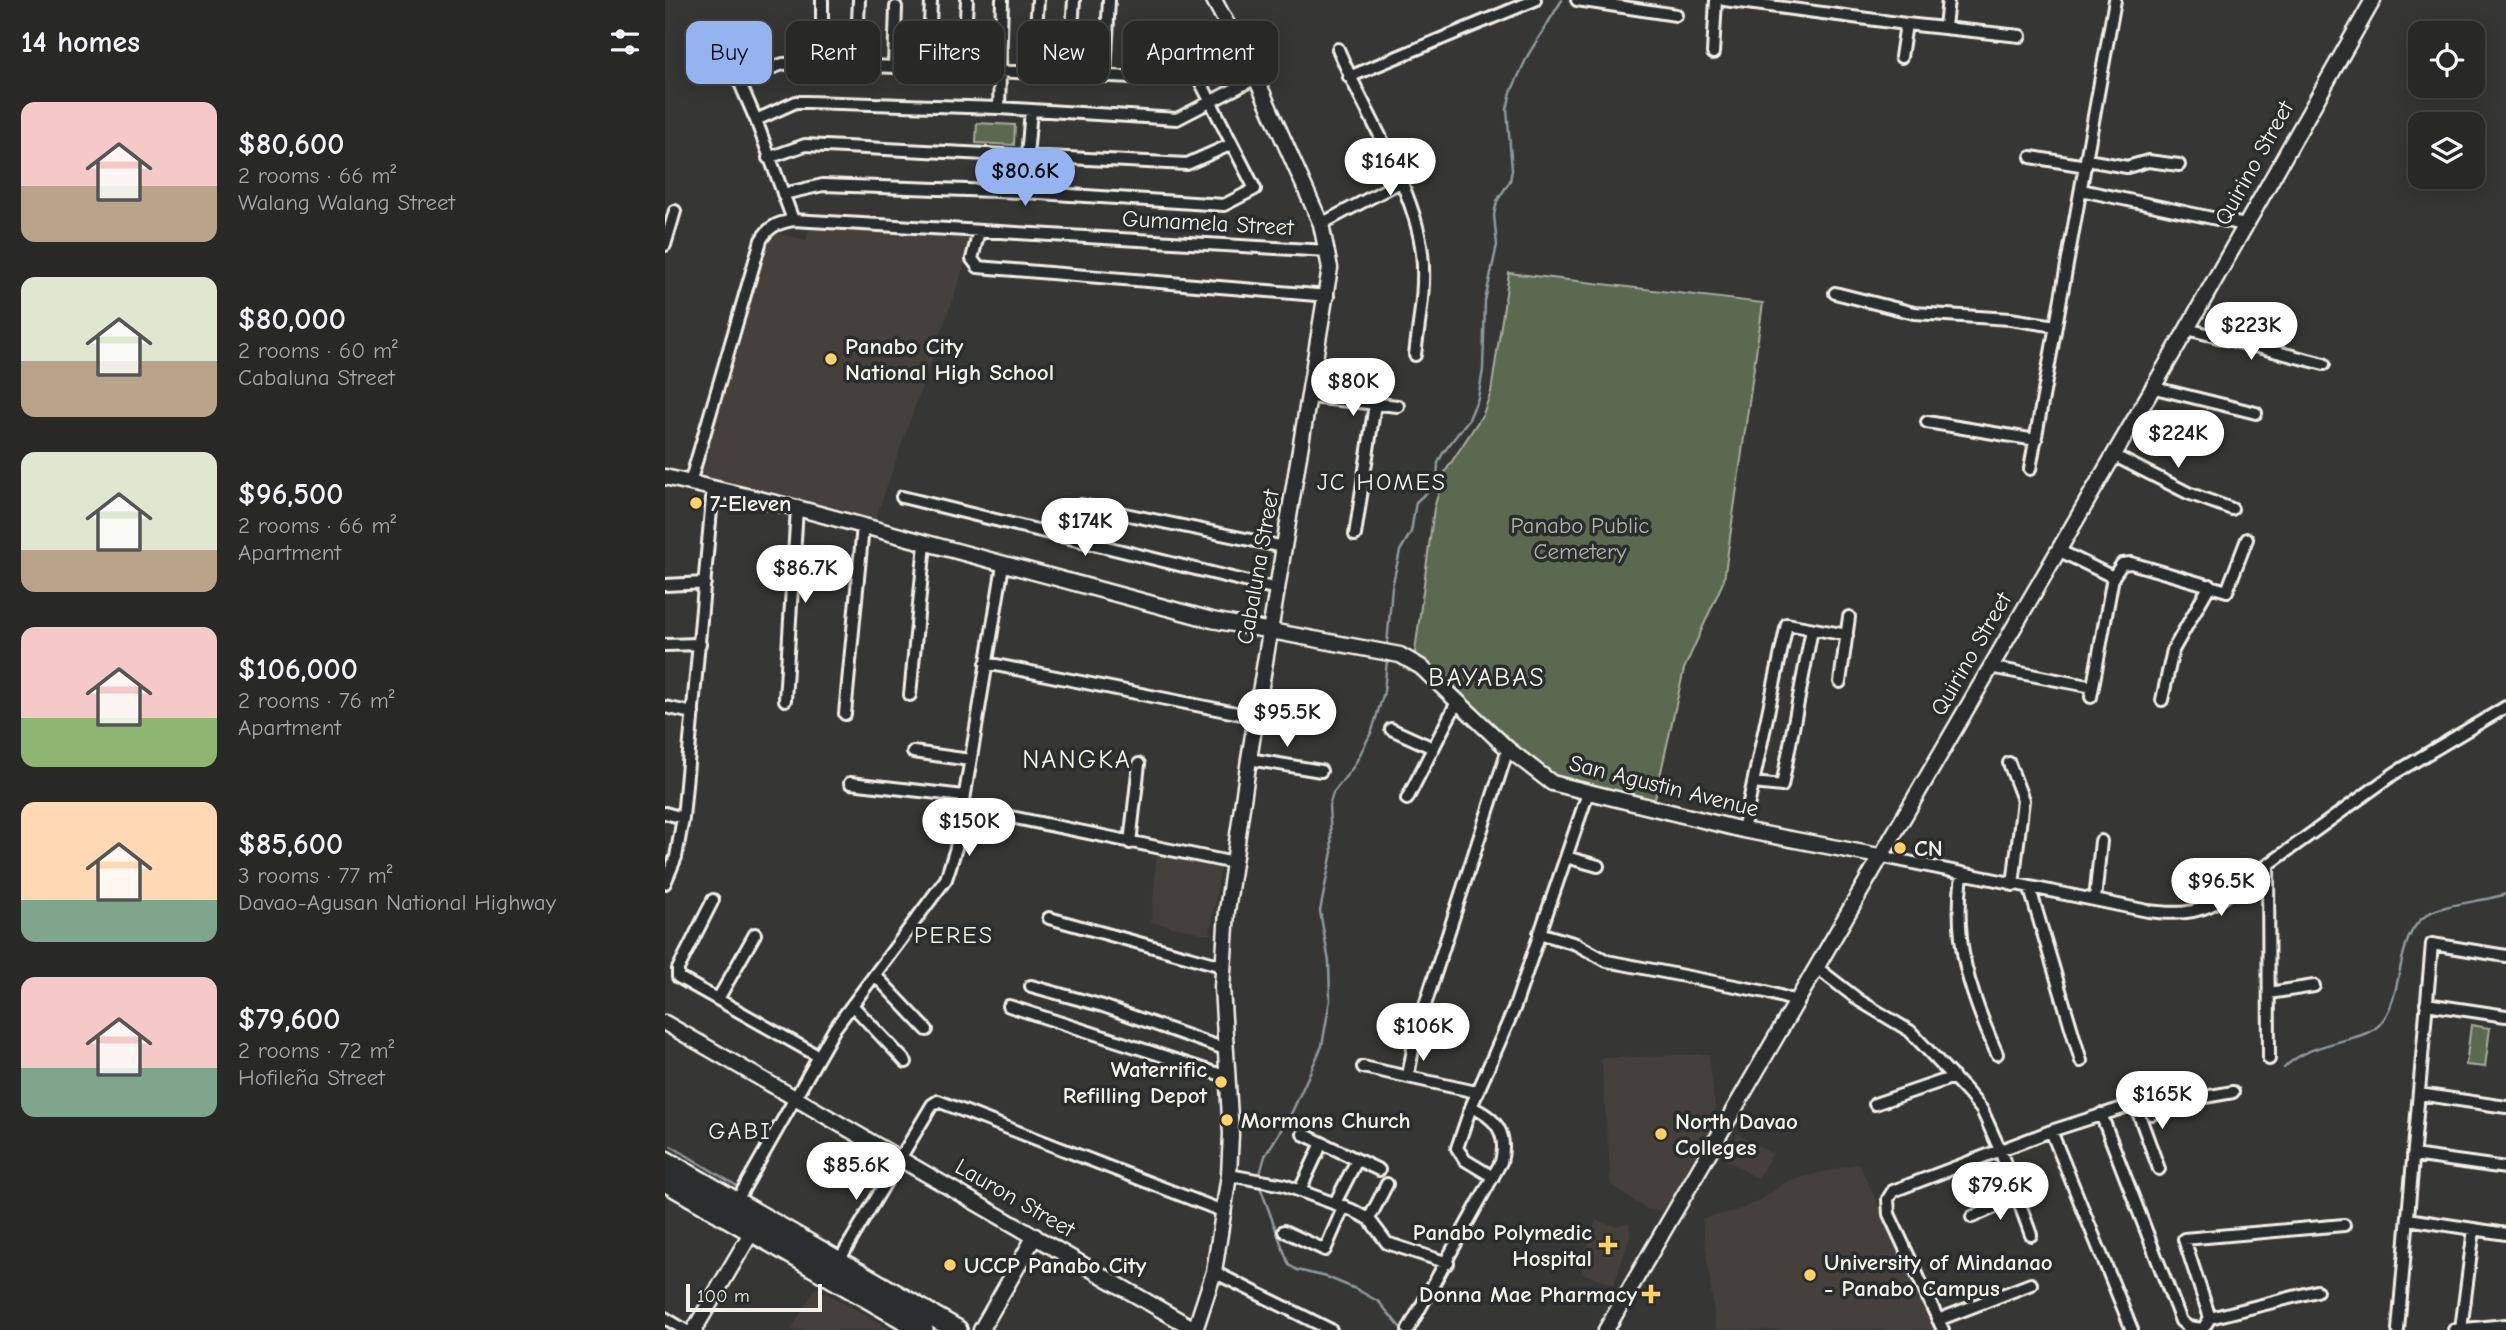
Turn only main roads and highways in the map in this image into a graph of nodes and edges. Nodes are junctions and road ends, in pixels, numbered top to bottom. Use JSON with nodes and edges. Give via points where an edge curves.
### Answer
{"nodes":[{"id":1,"x":665,"y":1161,"type":"edge"},
{"id":2,"x":665,"y":1181,"type":"edge"},
{"id":3,"x":732,"y":1209,"type":"junction"},
{"id":4,"x":835,"y":1269,"type":"junction"},
{"id":5,"x":923,"y":1330,"type":"edge"},
{"id":6,"x":957,"y":1330,"type":"edge"}],
"edges":[{"from":1,"to":3,"type":"highway"},
{"from":2,"to":3,"type":"highway"},
{"from":3,"to":4,"type":"highway"},
{"from":4,"to":5,"type":"highway"},
{"from":4,"to":6,"type":"highway"}]}
